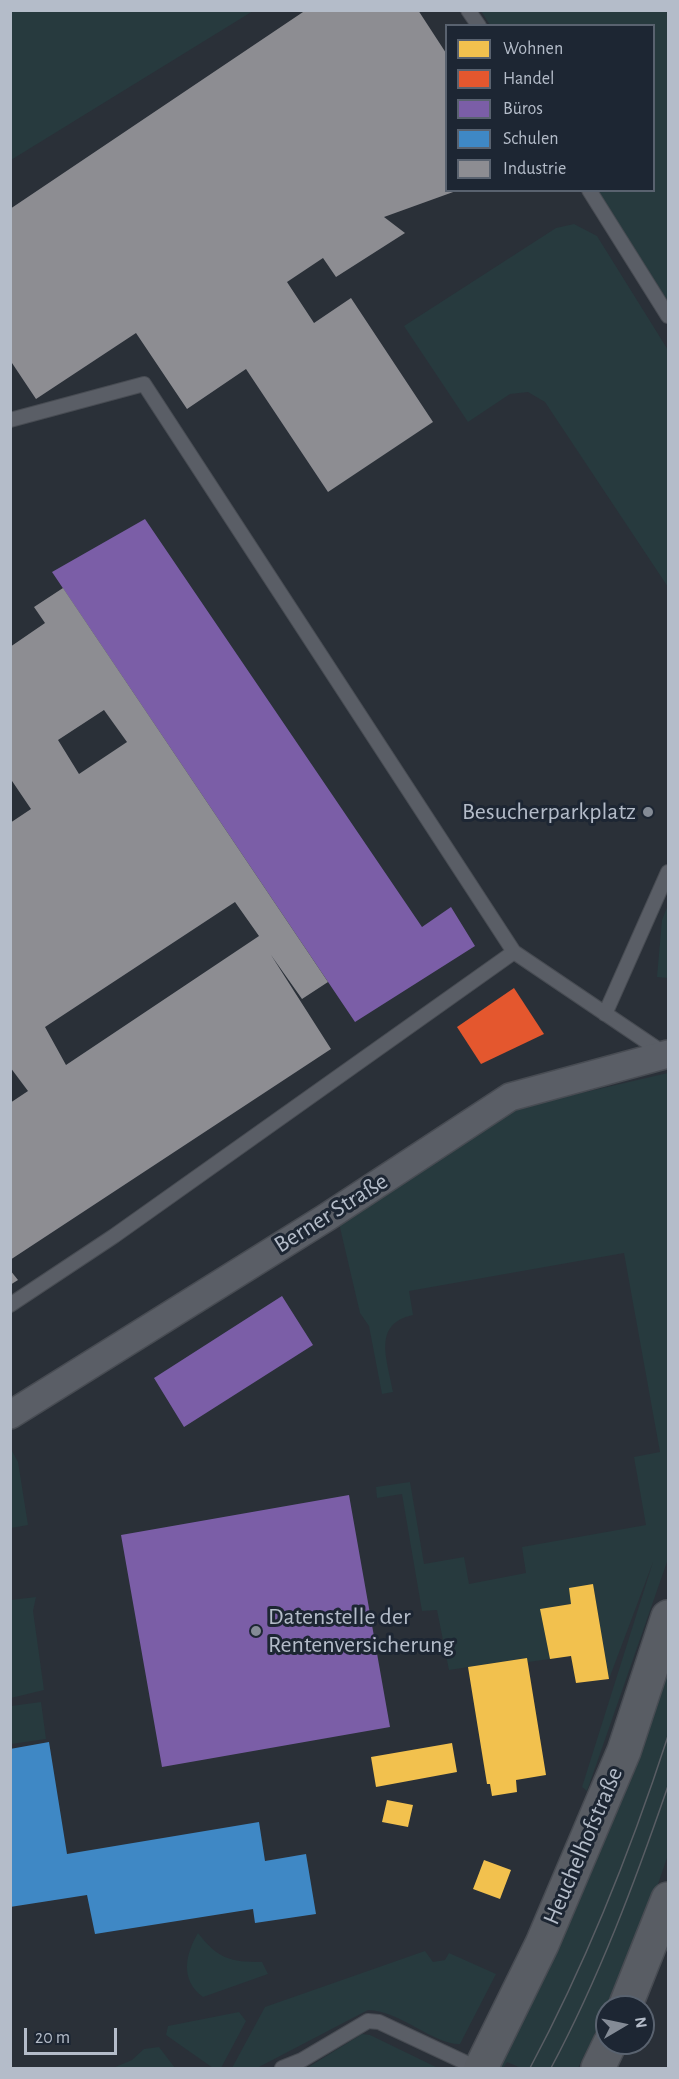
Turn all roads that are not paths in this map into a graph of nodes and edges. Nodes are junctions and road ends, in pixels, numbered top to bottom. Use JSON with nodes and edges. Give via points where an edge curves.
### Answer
{"nodes":[{"id":1,"x":468,"y":10,"type":"edge"},
{"id":2,"x":477,"y":24,"type":"edge"},
{"id":3,"x":590,"y":192,"type":"edge"},
{"id":4,"x":669,"y":316,"type":"edge"},
{"id":5,"x":10,"y":420,"type":"edge"},
{"id":6,"x":669,"y":872,"type":"edge"},
{"id":7,"x":514,"y":952,"type":"junction"},
{"id":8,"x":605,"y":1014,"type":"junction"},
{"id":9,"x":667,"y":1054,"type":"edge"},
{"id":10,"x":10,"y":1305,"type":"edge"},
{"id":11,"x":10,"y":1415,"type":"edge"},
{"id":12,"x":669,"y":1617,"type":"edge"},
{"id":13,"x":669,"y":1899,"type":"edge"},
{"id":14,"x":630,"y":1995,"type":"edge"},
{"id":15,"x":282,"y":2068,"type":"edge"},
{"id":16,"x":479,"y":2068,"type":"edge"}],
"edges":[{"from":1,"to":2,"type":"lane"},
{"from":3,"to":4,"type":"lane"},
{"from":5,"to":7,"type":"lane","via":[[144,384]]},
{"from":6,"to":8,"type":"lane"},
{"from":7,"to":8,"type":"lane"},
{"from":7,"to":10,"type":"lane","via":[[124,1229]]},
{"from":8,"to":9,"type":"lane"},
{"from":9,"to":11,"type":"street","name":"Berner Straße","via":[[510,1097],[327,1217]]},
{"from":12,"to":16,"type":"main road","name":"Heuchelhofstraße","via":[[620,1761],[542,1944]]},
{"from":13,"to":14,"type":"main road"},
{"from":15,"to":16,"type":"lane","via":[[368,2021],[379,2022]]}]}
